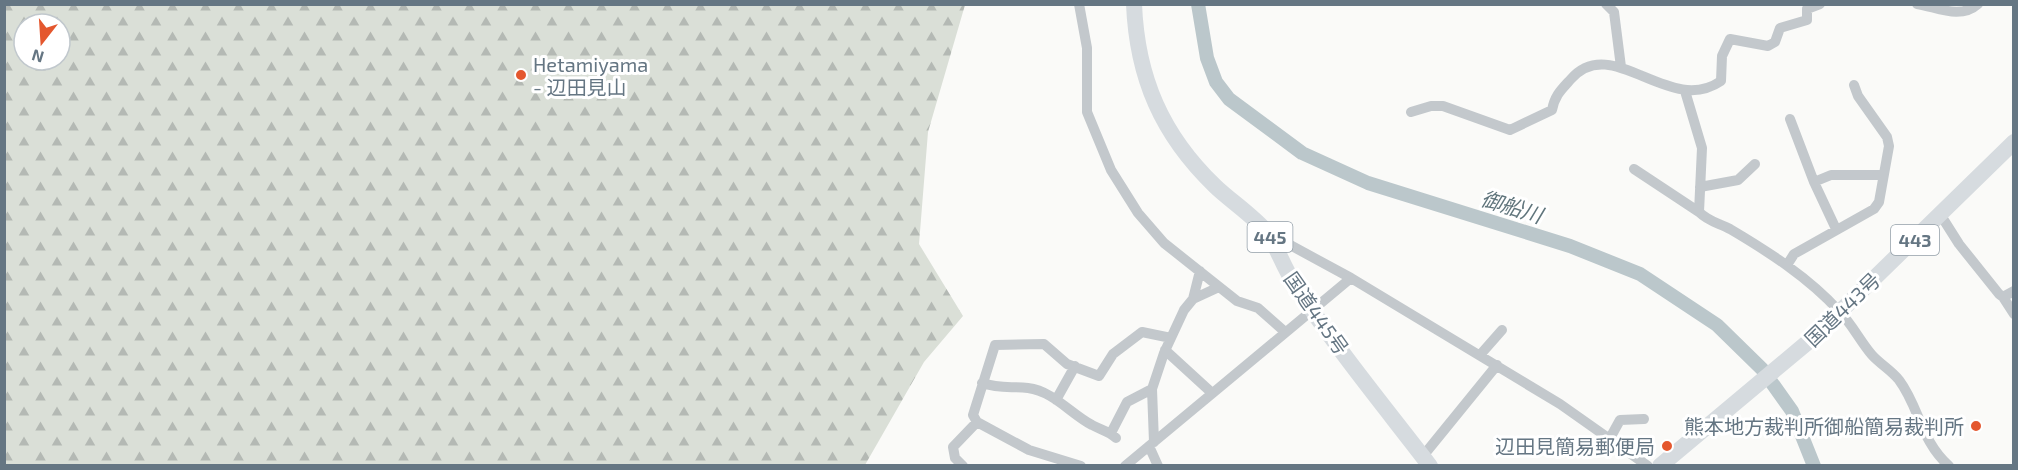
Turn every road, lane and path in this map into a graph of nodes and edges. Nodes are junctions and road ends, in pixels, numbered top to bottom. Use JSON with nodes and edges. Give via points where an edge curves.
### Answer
{"nodes":[{"id":1,"x":1079,"y":4,"type":"edge"},
{"id":2,"x":1134,"y":4,"type":"edge"},
{"id":3,"x":1820,"y":4,"type":"edge"},
{"id":4,"x":1917,"y":4,"type":"edge"},
{"id":5,"x":1978,"y":4,"type":"edge"},
{"id":6,"x":1614,"y":7,"type":"edge"},
{"id":7,"x":1621,"y":67,"type":"junction"},
{"id":8,"x":1854,"y":86,"type":"dead end"},
{"id":9,"x":1685,"y":91,"type":"junction"},
{"id":10,"x":1411,"y":112,"type":"dead end"},
{"id":11,"x":1790,"y":119,"type":"dead end"},
{"id":12,"x":2013,"y":142,"type":"edge"},
{"id":13,"x":1755,"y":164,"type":"dead end"},
{"id":14,"x":1634,"y":169,"type":"dead end"},
{"id":15,"x":1883,"y":175,"type":"junction"},
{"id":16,"x":1814,"y":182,"type":"junction"},
{"id":17,"x":1700,"y":187,"type":"junction"},
{"id":18,"x":1699,"y":212,"type":"junction"},
{"id":19,"x":1941,"y":214,"type":"junction"},
{"id":20,"x":1836,"y":229,"type":"junction"},
{"id":21,"x":1268,"y":233,"type":"junction"},
{"id":22,"x":1787,"y":265,"type":"junction"},
{"id":23,"x":1200,"y":271,"type":"junction"},
{"id":24,"x":1351,"y":278,"type":"junction"},
{"id":25,"x":1219,"y":287,"type":"junction"},
{"id":26,"x":2013,"y":291,"type":"edge"},
{"id":27,"x":2003,"y":297,"type":"junction"},
{"id":28,"x":1193,"y":298,"type":"junction"},
{"id":29,"x":1312,"y":309,"type":"junction"},
{"id":30,"x":1839,"y":311,"type":"junction"},
{"id":31,"x":2013,"y":314,"type":"edge"},
{"id":32,"x":1502,"y":330,"type":"dead end"},
{"id":33,"x":1284,"y":331,"type":"junction"},
{"id":34,"x":1171,"y":338,"type":"junction"},
{"id":35,"x":1165,"y":350,"type":"junction"},
{"id":36,"x":1480,"y":355,"type":"junction"},
{"id":37,"x":1497,"y":365,"type":"junction"},
{"id":38,"x":1075,"y":366,"type":"junction"},
{"id":39,"x":982,"y":383,"type":"junction"},
{"id":40,"x":1152,"y":389,"type":"junction"},
{"id":41,"x":1212,"y":393,"type":"junction"},
{"id":42,"x":1056,"y":400,"type":"junction"},
{"id":43,"x":1644,"y":419,"type":"dead end"},
{"id":44,"x":977,"y":422,"type":"junction"},
{"id":45,"x":1609,"y":440,"type":"junction"},
{"id":46,"x":1152,"y":444,"type":"junction"},
{"id":47,"x":1426,"y":461,"type":"edge"},
{"id":48,"x":963,"y":465,"type":"edge"},
{"id":49,"x":1081,"y":465,"type":"edge"},
{"id":50,"x":1125,"y":465,"type":"edge"},
{"id":51,"x":1158,"y":465,"type":"edge"},
{"id":52,"x":1648,"y":465,"type":"edge"},
{"id":53,"x":1660,"y":465,"type":"edge"},
{"id":54,"x":1948,"y":465,"type":"edge"}],
"edges":[{"from":1,"to":23,"type":"street","via":[[1087,48],[1087,112],[1093,131],[1138,213],[1164,243]]},
{"from":2,"to":21,"type":"highway","name":"国道445号","number":"445","via":[[1137,48],[1144,80],[1156,107],[1200,171]]},
{"from":3,"to":9,"type":"street","via":[[1807,9],[1806,20],[1780,28],[1775,42],[1768,46],[1730,39],[1722,56],[1721,81],[1711,87]]},
{"from":4,"to":5,"type":"street","via":[[1958,12]]},
{"from":6,"to":7,"type":"street"},
{"from":7,"to":9,"type":"street","via":[[1656,84]]},
{"from":7,"to":10,"type":"street","via":[[1609,63],[1581,68],[1557,91],[1552,110],[1510,130],[1443,106]]},
{"from":8,"to":15,"type":"street","via":[[1887,136]]},
{"from":9,"to":17,"type":"street","via":[[1702,148]]},
{"from":11,"to":16,"type":"street"},
{"from":12,"to":19,"type":"highway","name":"国道443号","number":"443"},
{"from":13,"to":17,"type":"street","via":[[1738,180]]},
{"from":14,"to":18,"type":"street"},
{"from":15,"to":16,"type":"street","via":[[1832,175]]},
{"from":15,"to":20,"type":"street","via":[[1877,206]]},
{"from":16,"to":20,"type":"street"},
{"from":17,"to":18,"type":"street"},
{"from":18,"to":22,"type":"street"},
{"from":19,"to":27,"type":"street","via":[[1959,244]]},
{"from":19,"to":30,"type":"highway","name":"国道443号","number":"443"},
{"from":20,"to":22,"type":"street","via":[[1794,254]]},
{"from":21,"to":24,"type":"street"},
{"from":21,"to":29,"type":"highway","name":"国道445号","number":"445"},
{"from":22,"to":30,"type":"street"},
{"from":23,"to":25,"type":"street"},
{"from":23,"to":28,"type":"street"},
{"from":24,"to":29,"type":"street"},
{"from":24,"to":36,"type":"street"},
{"from":25,"to":28,"type":"street"},
{"from":25,"to":33,"type":"street","via":[[1237,301],[1258,308]]},
{"from":26,"to":27,"type":"street"},
{"from":27,"to":31,"type":"street"},
{"from":28,"to":34,"type":"street"},
{"from":29,"to":33,"type":"street"},
{"from":29,"to":47,"type":"highway","name":"国道445号","number":"445"},
{"from":30,"to":53,"type":"highway","name":"国道443号","number":"443","via":[[1814,337]]},
{"from":30,"to":54,"type":"street","via":[[1872,355],[1898,380],[1925,438]]},
{"from":32,"to":36,"type":"street"},
{"from":33,"to":41,"type":"street"},
{"from":34,"to":35,"type":"street"},
{"from":34,"to":38,"type":"street","via":[[1142,332],[1113,354],[1099,376]]},
{"from":35,"to":40,"type":"street"},
{"from":35,"to":41,"type":"street"},
{"from":36,"to":37,"type":"street"},
{"from":37,"to":45,"type":"street"},
{"from":37,"to":47,"type":"street"},
{"from":38,"to":39,"type":"street","via":[[1044,344],[995,345]]},
{"from":38,"to":42,"type":"street"},
{"from":39,"to":42,"type":"street","via":[[1013,390],[1027,388]]},
{"from":39,"to":44,"type":"street","via":[[973,415]]},
{"from":40,"to":42,"type":"street","via":[[1127,402],[1114,436]]},
{"from":40,"to":46,"type":"street"},
{"from":41,"to":46,"type":"street"},
{"from":43,"to":45,"type":"street","via":[[1620,420]]},
{"from":44,"to":48,"type":"street","via":[[953,447],[955,458]]},
{"from":44,"to":49,"type":"street","via":[[1029,450]]},
{"from":45,"to":52,"type":"street"},
{"from":46,"to":50,"type":"street"},
{"from":46,"to":51,"type":"street"}]}
